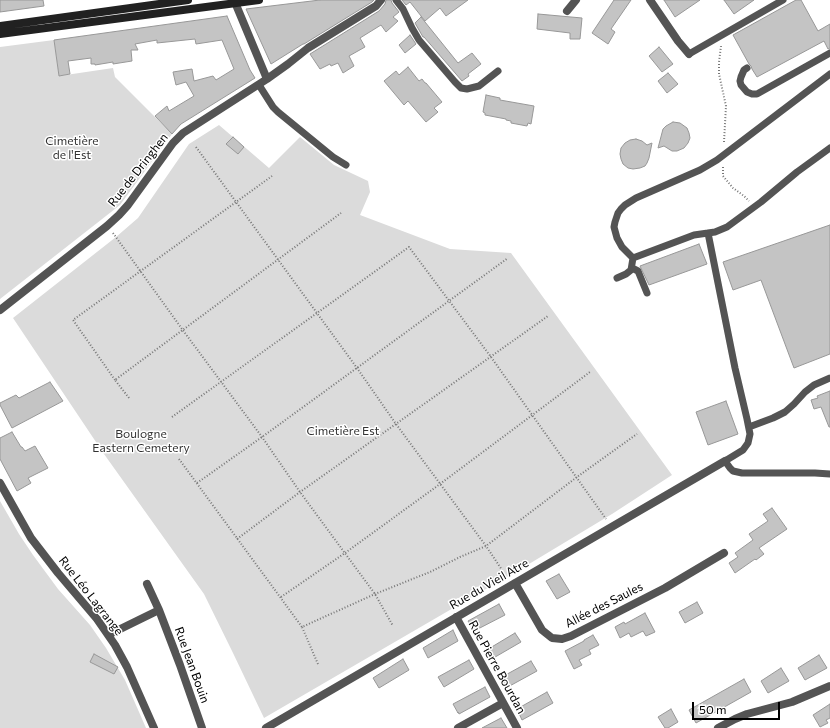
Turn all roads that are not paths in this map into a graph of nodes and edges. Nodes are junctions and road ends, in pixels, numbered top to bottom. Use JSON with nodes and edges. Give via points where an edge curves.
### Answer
{"nodes":[{"id":1,"x":188,"y":0,"type":"edge"},
{"id":2,"x":258,"y":0,"type":"edge"},
{"id":3,"x":381,"y":0,"type":"edge"},
{"id":4,"x":396,"y":0,"type":"edge"},
{"id":5,"x":576,"y":0,"type":"edge"},
{"id":6,"x":650,"y":0,"type":"edge"},
{"id":7,"x":783,"y":0,"type":"edge"},
{"id":8,"x":235,"y":2,"type":"edge"},
{"id":9,"x":567,"y":11,"type":"dead end"},
{"id":10,"x":0,"y":26,"type":"edge"},
{"id":11,"x":0,"y":34,"type":"edge"},
{"id":12,"x":830,"y":53,"type":"edge"},
{"id":13,"x":689,"y":54,"type":"joint"},
{"id":14,"x":747,"y":68,"type":"dead end"},
{"id":15,"x":498,"y":71,"type":"dead end"},
{"id":16,"x":830,"y":74,"type":"edge"},
{"id":17,"x":267,"y":79,"type":"junction"},
{"id":18,"x":258,"y":85,"type":"junction"},
{"id":19,"x":830,"y":148,"type":"edge"},
{"id":20,"x":346,"y":166,"type":"dead end"},
{"id":21,"x":708,"y":233,"type":"junction"},
{"id":22,"x":633,"y":258,"type":"junction"},
{"id":23,"x":632,"y":268,"type":"junction"},
{"id":24,"x":617,"y":278,"type":"dead end"},
{"id":25,"x":647,"y":293,"type":"dead end"},
{"id":26,"x":0,"y":310,"type":"edge"},
{"id":27,"x":830,"y":378,"type":"edge"},
{"id":28,"x":749,"y":427,"type":"junction"},
{"id":29,"x":725,"y":461,"type":"junction"},
{"id":30,"x":830,"y":474,"type":"edge"},
{"id":31,"x":0,"y":483,"type":"edge"},
{"id":32,"x":724,"y":553,"type":"dead end"},
{"id":33,"x":515,"y":583,"type":"junction"},
{"id":34,"x":147,"y":584,"type":"dead end"},
{"id":35,"x":159,"y":610,"type":"junction"},
{"id":36,"x":456,"y":617,"type":"junction"},
{"id":37,"x":108,"y":635,"type":"junction"},
{"id":38,"x":830,"y":686,"type":"edge"},
{"id":39,"x":503,"y":703,"type":"junction"},
{"id":40,"x":154,"y":728,"type":"edge"},
{"id":41,"x":202,"y":728,"type":"edge"},
{"id":42,"x":266,"y":728,"type":"edge"},
{"id":43,"x":458,"y":728,"type":"edge"},
{"id":44,"x":517,"y":728,"type":"edge"},
{"id":45,"x":718,"y":728,"type":"edge"}],
"edges":[{"from":1,"to":10,"type":"main road"},
{"from":2,"to":8,"type":"main road"},
{"from":3,"to":17,"type":"street","name":"Rue de Dringhen","via":[[372,9],[308,48]]},
{"from":4,"to":15,"type":"lane","via":[[419,40],[461,88],[479,86]]},
{"from":5,"to":9,"type":"street"},
{"from":6,"to":13,"type":"street"},
{"from":7,"to":13,"type":"lane"},
{"from":8,"to":11,"type":"main road"},
{"from":8,"to":17,"type":"street"},
{"from":12,"to":14,"type":"lane","via":[[757,94],[747,92],[741,85],[741,76]]},
{"from":16,"to":22,"type":"lane","via":[[706,167],[636,198],[621,209],[614,227],[616,238]]},
{"from":17,"to":18,"type":"street","name":"Rue de Dringhen"},
{"from":18,"to":20,"type":"lane","via":[[282,116]]},
{"from":18,"to":26,"type":"street","name":"Rue de Dringhen","via":[[183,133],[124,210]]},
{"from":19,"to":21,"type":"lane","via":[[727,227]]},
{"from":21,"to":22,"type":"lane"},
{"from":21,"to":28,"type":"lane"},
{"from":22,"to":23,"type":"lane"},
{"from":23,"to":24,"type":"lane"},
{"from":23,"to":25,"type":"lane","via":[[638,271]]},
{"from":27,"to":28,"type":"lane","via":[[814,385],[785,412]]},
{"from":28,"to":29,"type":"lane","via":[[750,438],[746,445]]},
{"from":29,"to":30,"type":"lane","via":[[733,471],[742,473]]},
{"from":29,"to":33,"type":"street","name":"Rue du Vieil Atre"},
{"from":31,"to":37,"type":"street","name":"Rue Léo Lagrange","via":[[31,538]]},
{"from":32,"to":33,"type":"street","name":"Allée des Saules","via":[[665,588],[562,639],[552,638],[542,630]]},
{"from":33,"to":36,"type":"street","name":"Rue du Vieil Atre"},
{"from":34,"to":35,"type":"street","name":"Rue Jean Bouin"},
{"from":35,"to":37,"type":"street"},
{"from":35,"to":41,"type":"street","name":"Rue Jean Bouin"},
{"from":36,"to":39,"type":"street","name":"Rue Pierre Bourdan"},
{"from":36,"to":42,"type":"street","name":"Rue du Vieil Atre"},
{"from":37,"to":40,"type":"street","name":"Rue Léo Lagrange","via":[[127,667]]},
{"from":38,"to":45,"type":"street","via":[[792,702],[747,714]]},
{"from":39,"to":43,"type":"street"},
{"from":39,"to":44,"type":"street","name":"Rue Pierre Bourdan"}]}
